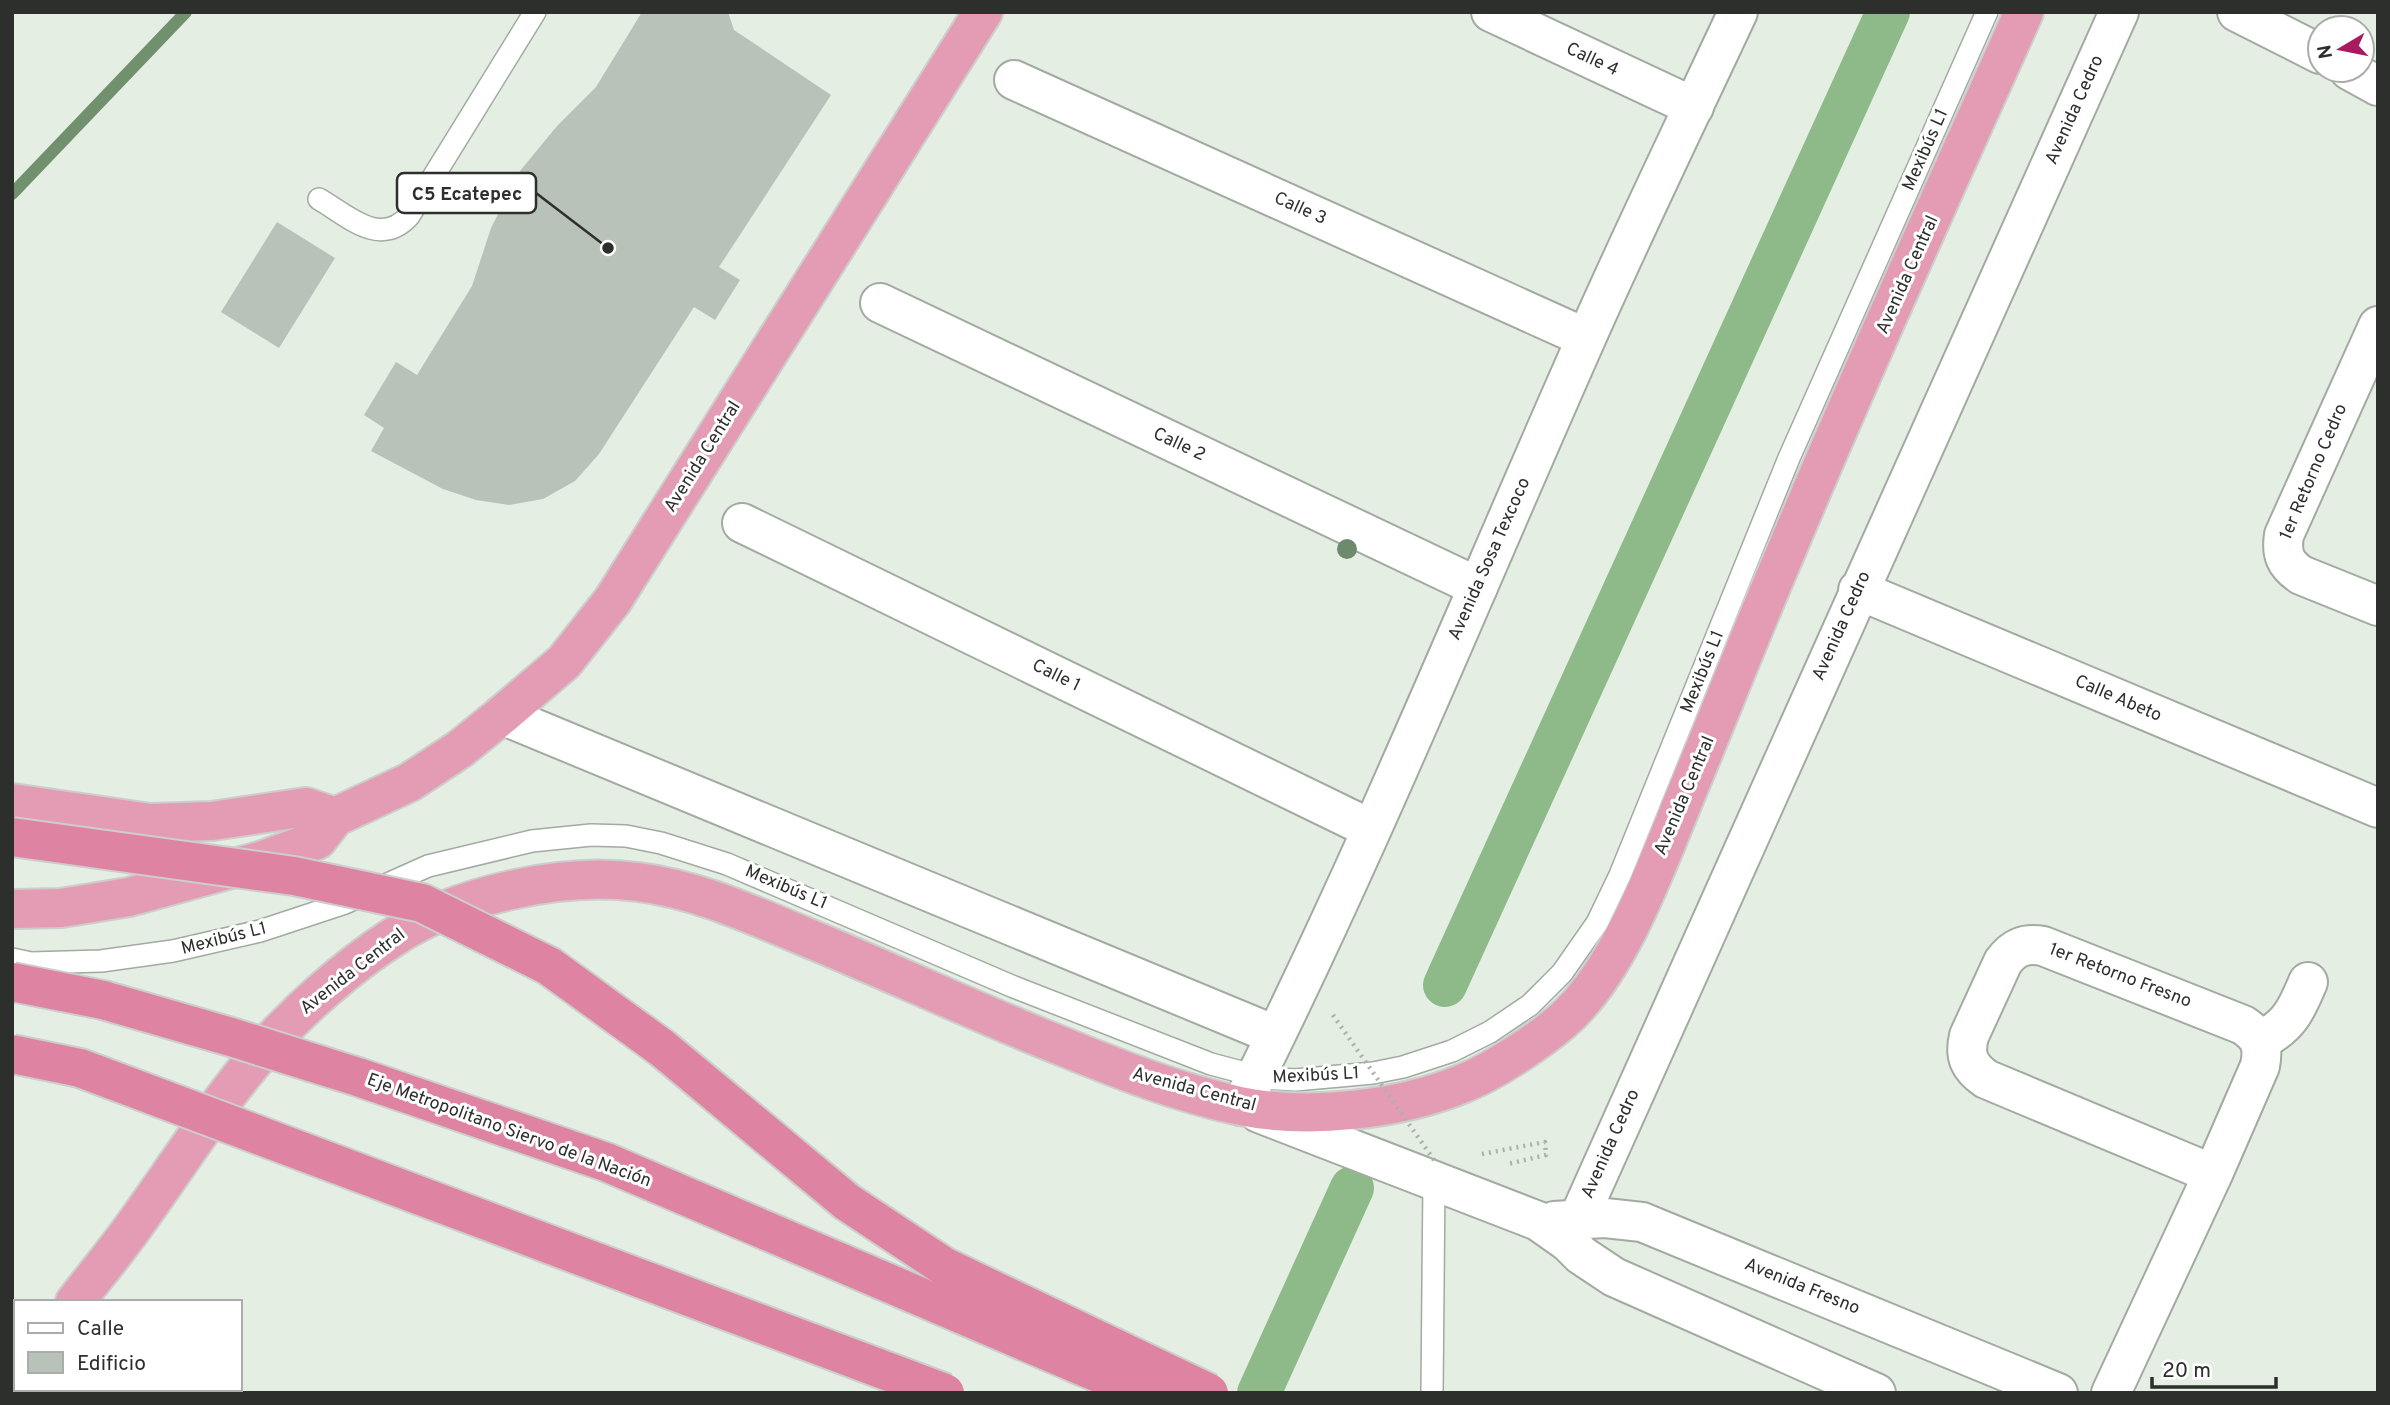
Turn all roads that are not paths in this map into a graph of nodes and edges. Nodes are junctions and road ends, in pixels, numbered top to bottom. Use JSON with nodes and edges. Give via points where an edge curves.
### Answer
{"nodes":[{"id":1,"x":534,"y":12,"type":"edge"},
{"id":2,"x":983,"y":12,"type":"edge"},
{"id":3,"x":1491,"y":12,"type":"edge"},
{"id":4,"x":1738,"y":12,"type":"edge"},
{"id":5,"x":1987,"y":12,"type":"edge"},
{"id":6,"x":2024,"y":12,"type":"edge"},
{"id":7,"x":2119,"y":12,"type":"edge"},
{"id":8,"x":2237,"y":12,"type":"edge"},
{"id":9,"x":2306,"y":47,"type":"edge"},
{"id":10,"x":1014,"y":79,"type":"dead end"},
{"id":11,"x":1694,"y":107,"type":"junction"},
{"id":12,"x":319,"y":199,"type":"dead end"},
{"id":13,"x":880,"y":303,"type":"dead end"},
{"id":14,"x":2378,"y":327,"type":"edge"},
{"id":15,"x":1586,"y":338,"type":"junction"},
{"id":16,"x":742,"y":523,"type":"dead end"},
{"id":17,"x":1478,"y":587,"type":"junction"},
{"id":18,"x":1858,"y":590,"type":"junction"},
{"id":19,"x":2378,"y":606,"type":"edge"},
{"id":20,"x":502,"y":715,"type":"junction"},
{"id":21,"x":12,"y":803,"type":"edge"},
{"id":22,"x":2378,"y":808,"type":"edge"},
{"id":23,"x":335,"y":817,"type":"junction"},
{"id":24,"x":1371,"y":829,"type":"junction"},
{"id":25,"x":12,"y":837,"type":"edge"},
{"id":26,"x":12,"y":909,"type":"edge"},
{"id":27,"x":12,"y":959,"type":"edge"},
{"id":28,"x":12,"y":982,"type":"edge"},
{"id":29,"x":2308,"y":982,"type":"dead end"},
{"id":30,"x":1275,"y":1035,"type":"junction"},
{"id":31,"x":2260,"y":1041,"type":"junction"},
{"id":32,"x":12,"y":1054,"type":"edge"},
{"id":33,"x":1248,"y":1091,"type":"junction"},
{"id":34,"x":1435,"y":1171,"type":"junction"},
{"id":35,"x":2213,"y":1174,"type":"junction"},
{"id":36,"x":1561,"y":1228,"type":"junction"},
{"id":37,"x":77,"y":1300,"type":"edge"},
{"id":38,"x":945,"y":1393,"type":"edge"},
{"id":39,"x":1145,"y":1393,"type":"edge"},
{"id":40,"x":1209,"y":1393,"type":"edge"},
{"id":41,"x":1432,"y":1393,"type":"edge"},
{"id":42,"x":1876,"y":1393,"type":"edge"},
{"id":43,"x":2057,"y":1393,"type":"edge"},
{"id":44,"x":2111,"y":1393,"type":"edge"}],
"edges":[{"from":1,"to":12,"type":"lane","via":[[401,225],[379,231]]},
{"from":2,"to":20,"type":"highway","name":"Avenida Central","via":[[613,600],[564,662]]},
{"from":3,"to":11,"type":"street","name":"Calle 4"},
{"from":4,"to":11,"type":"street","name":"Avenida Sosa Texcoco"},
{"from":5,"to":33,"type":"lane","name":"Mexibús L1","via":[[1788,458],[1597,923],[1562,974],[1530,1005],[1452,1051],[1373,1073],[1295,1080]]},
{"from":6,"to":33,"type":"highway","name":"Avenida Central","via":[[1783,558],[1667,841],[1621,943],[1586,996],[1561,1022],[1503,1062],[1466,1083],[1417,1098],[1364,1108],[1279,1111]]},
{"from":7,"to":18,"type":"street","name":"Avenida Cedro"},
{"from":8,"to":9,"type":"street"},
{"from":10,"to":15,"type":"street","name":"Calle 3"},
{"from":11,"to":15,"type":"street","name":"Avenida Sosa Texcoco"},
{"from":13,"to":17,"type":"street","name":"Calle 2"},
{"from":14,"to":19,"type":"street","name":"1er Retorno Cedro","via":[[2282,547],[2284,559],[2301,575]]},
{"from":15,"to":17,"type":"street","name":"Avenida Sosa Texcoco"},
{"from":16,"to":24,"type":"street","name":"Calle 1"},
{"from":17,"to":24,"type":"street","name":"Avenida Sosa Texcoco"},
{"from":18,"to":22,"type":"street","name":"Calle Abeto"},
{"from":18,"to":36,"type":"street","name":"Avenida Cedro"},
{"from":20,"to":23,"type":"highway","name":"Avenida Central","via":[[410,782]]},
{"from":20,"to":30,"type":"street"},
{"from":21,"to":23,"type":"highway","via":[[150,823],[212,821],[306,807]]},
{"from":23,"to":26,"type":"highway","name":"Avenida Central","via":[[317,840],[263,860],[130,897],[61,908]]},
{"from":24,"to":30,"type":"street","name":"Avenida Sosa Texcoco"},
{"from":25,"to":40,"type":"highway","bridge":true,"via":[[294,876],[422,904],[549,965],[662,1048],[847,1202],[945,1267]]},
{"from":27,"to":33,"type":"lane","name":"Mexibús L1","via":[[31,963],[101,961],[173,951],[260,931],[345,903],[428,866],[532,841],[626,836],[727,863],[1014,988],[1211,1064]]},
{"from":28,"to":39,"type":"highway","name":"Eje Metropolitano Siervo de la Nación","bridge":true,"via":[[103,1000],[231,1037],[606,1162]]},
{"from":29,"to":31,"type":"street","via":[[2297,1010],[2279,1031]]},
{"from":30,"to":33,"type":"street","name":"Avenida Sosa Texcoco"},
{"from":31,"to":35,"type":"street","via":[[2260,1066]]},
{"from":31,"to":35,"type":"street","name":"1er Retorno Fresno","via":[[2243,1025],[2032,944],[2010,952],[2003,962],[1969,1036],[1968,1061],[1986,1079]]},
{"from":32,"to":38,"type":"highway","bridge":true,"via":[[80,1068]]},
{"from":33,"to":34,"type":"street","name":"Avenida Fresno"},
{"from":33,"to":37,"type":"highway","name":"Avenida Central","via":[[1183,1091],[1117,1069],[718,901],[638,882],[602,880],[514,890],[461,903],[395,935],[307,1006],[263,1051]]},
{"from":34,"to":36,"type":"street","name":"Avenida Fresno"},
{"from":34,"to":41,"type":"lane"},
{"from":35,"to":44,"type":"street"},
{"from":36,"to":42,"type":"street","name":"Avenida Fresno","via":[[1581,1255],[1614,1277]]},
{"from":36,"to":43,"type":"street","name":"Avenida Fresno","via":[[1605,1218],[1642,1222]]}]}
